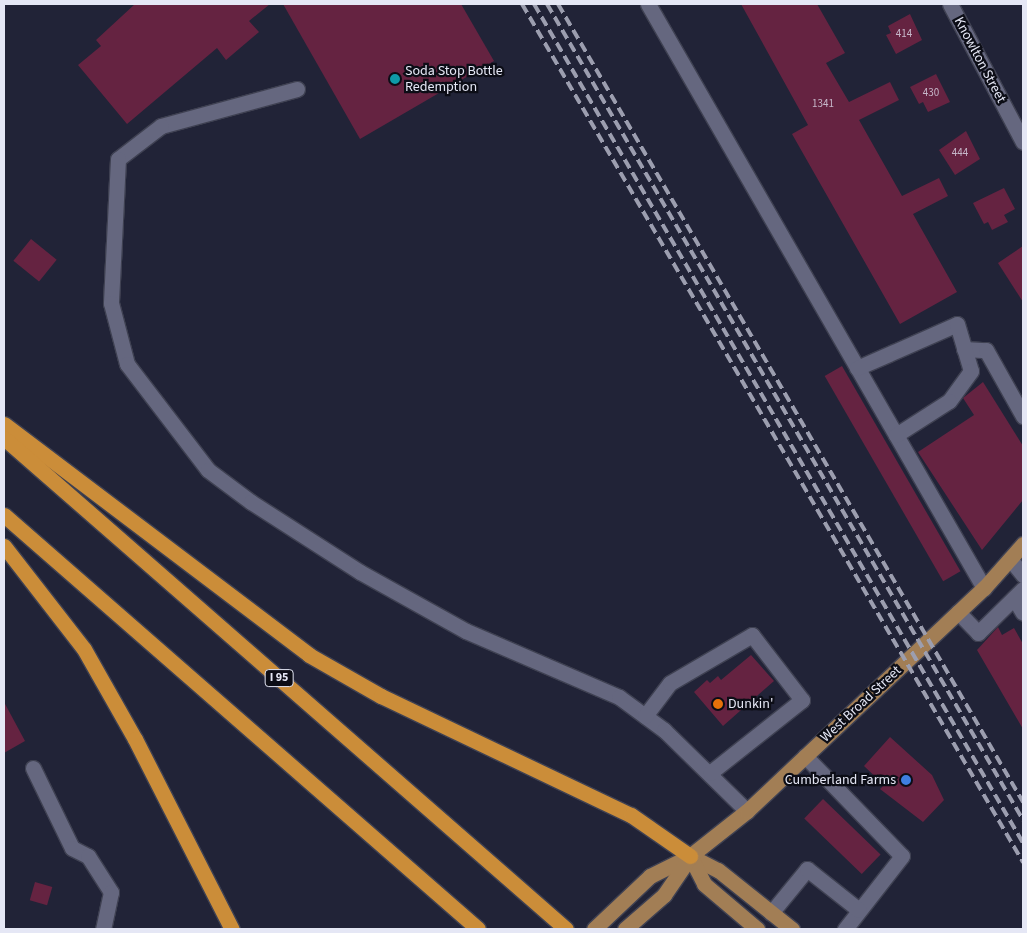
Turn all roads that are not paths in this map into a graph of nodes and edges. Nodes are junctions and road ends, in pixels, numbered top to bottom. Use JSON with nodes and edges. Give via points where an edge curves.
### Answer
{"nodes":[{"id":1,"x":648,"y":4,"type":"edge"},
{"id":2,"x":950,"y":4,"type":"edge"},
{"id":3,"x":296,"y":89,"type":"dead end"},
{"id":4,"x":1023,"y":142,"type":"edge"},
{"id":5,"x":964,"y":348,"type":"junction"},
{"id":6,"x":857,"y":368,"type":"junction"},
{"id":7,"x":1023,"y":416,"type":"edge"},
{"id":8,"x":4,"y":424,"type":"edge"},
{"id":9,"x":896,"y":435,"type":"junction"},
{"id":10,"x":4,"y":438,"type":"edge"},
{"id":11,"x":4,"y":515,"type":"edge"},
{"id":12,"x":1023,"y":544,"type":"edge"},
{"id":13,"x":4,"y":546,"type":"edge"},
{"id":14,"x":1010,"y":559,"type":"junction"},
{"id":15,"x":1023,"y":575,"type":"edge"},
{"id":16,"x":984,"y":588,"type":"junction"},
{"id":17,"x":1019,"y":594,"type":"edge"},
{"id":18,"x":958,"y":612,"type":"junction"},
{"id":19,"x":1023,"y":613,"type":"edge"},
{"id":20,"x":646,"y":716,"type":"junction"},
{"id":21,"x":805,"y":756,"type":"junction"},
{"id":22,"x":33,"y":768,"type":"dead end"},
{"id":23,"x":710,"y":773,"type":"junction"},
{"id":24,"x":747,"y":811,"type":"junction"},
{"id":25,"x":690,"y":856,"type":"junction"},
{"id":26,"x":860,"y":910,"type":"junction"},
{"id":27,"x":772,"y":913,"type":"junction"},
{"id":28,"x":103,"y":929,"type":"edge"},
{"id":29,"x":232,"y":929,"type":"edge"},
{"id":30,"x":478,"y":929,"type":"edge"},
{"id":31,"x":566,"y":929,"type":"edge"},
{"id":32,"x":594,"y":929,"type":"edge"},
{"id":33,"x":625,"y":929,"type":"edge"},
{"id":34,"x":757,"y":929,"type":"edge"},
{"id":35,"x":792,"y":929,"type":"edge"},
{"id":36,"x":845,"y":929,"type":"edge"}],
"edges":[{"from":1,"to":6,"type":"street"},
{"from":2,"to":4,"type":"street","name":"Knowlton Street"},
{"from":3,"to":20,"type":"street","via":[[161,126],[118,159],[111,303],[127,364],[208,470],[251,502],[360,572],[466,632],[619,697]]},
{"from":5,"to":6,"type":"street","via":[[957,324]]},
{"from":5,"to":7,"type":"street","via":[[986,350]]},
{"from":5,"to":9,"type":"street","via":[[971,371],[954,393]]},
{"from":6,"to":9,"type":"street"},
{"from":8,"to":25,"type":"highway","via":[[309,655],[381,696],[631,815]]},
{"from":9,"to":16,"type":"street"},
{"from":10,"to":31,"type":"highway","number":"I 95"},
{"from":11,"to":30,"type":"highway"},
{"from":12,"to":14,"type":"main road","name":"West Broad Street"},
{"from":13,"to":29,"type":"highway","via":[[84,649],[135,739]]},
{"from":14,"to":15,"type":"street"},
{"from":14,"to":16,"type":"main road","name":"West Broad Street"},
{"from":16,"to":18,"type":"main road","name":"West Broad Street"},
{"from":17,"to":18,"type":"street","via":[[978,633]]},
{"from":17,"to":19,"type":"street"},
{"from":18,"to":21,"type":"main road","name":"West Broad Street"},
{"from":20,"to":23,"type":"street"},
{"from":20,"to":23,"type":"street","via":[[670,682],[752,635],[802,700]]},
{"from":21,"to":24,"type":"main road","name":"West Broad Street"},
{"from":21,"to":26,"type":"street","via":[[902,856]]},
{"from":22,"to":28,"type":"street","via":[[72,848],[88,856],[111,892]]},
{"from":23,"to":24,"type":"street"},
{"from":24,"to":25,"type":"main road","name":"West Broad Street"},
{"from":25,"to":27,"type":"main road","via":[[718,870]]},
{"from":25,"to":32,"type":"main road","name":"West Broad Street","via":[[650,876]]},
{"from":25,"to":33,"type":"main road","name":"West Broad Street","via":[[664,895]]},
{"from":25,"to":34,"type":"main road","via":[[704,884]]},
{"from":26,"to":27,"type":"street","via":[[807,869]]},
{"from":26,"to":36,"type":"street"},
{"from":27,"to":35,"type":"main road"}]}
